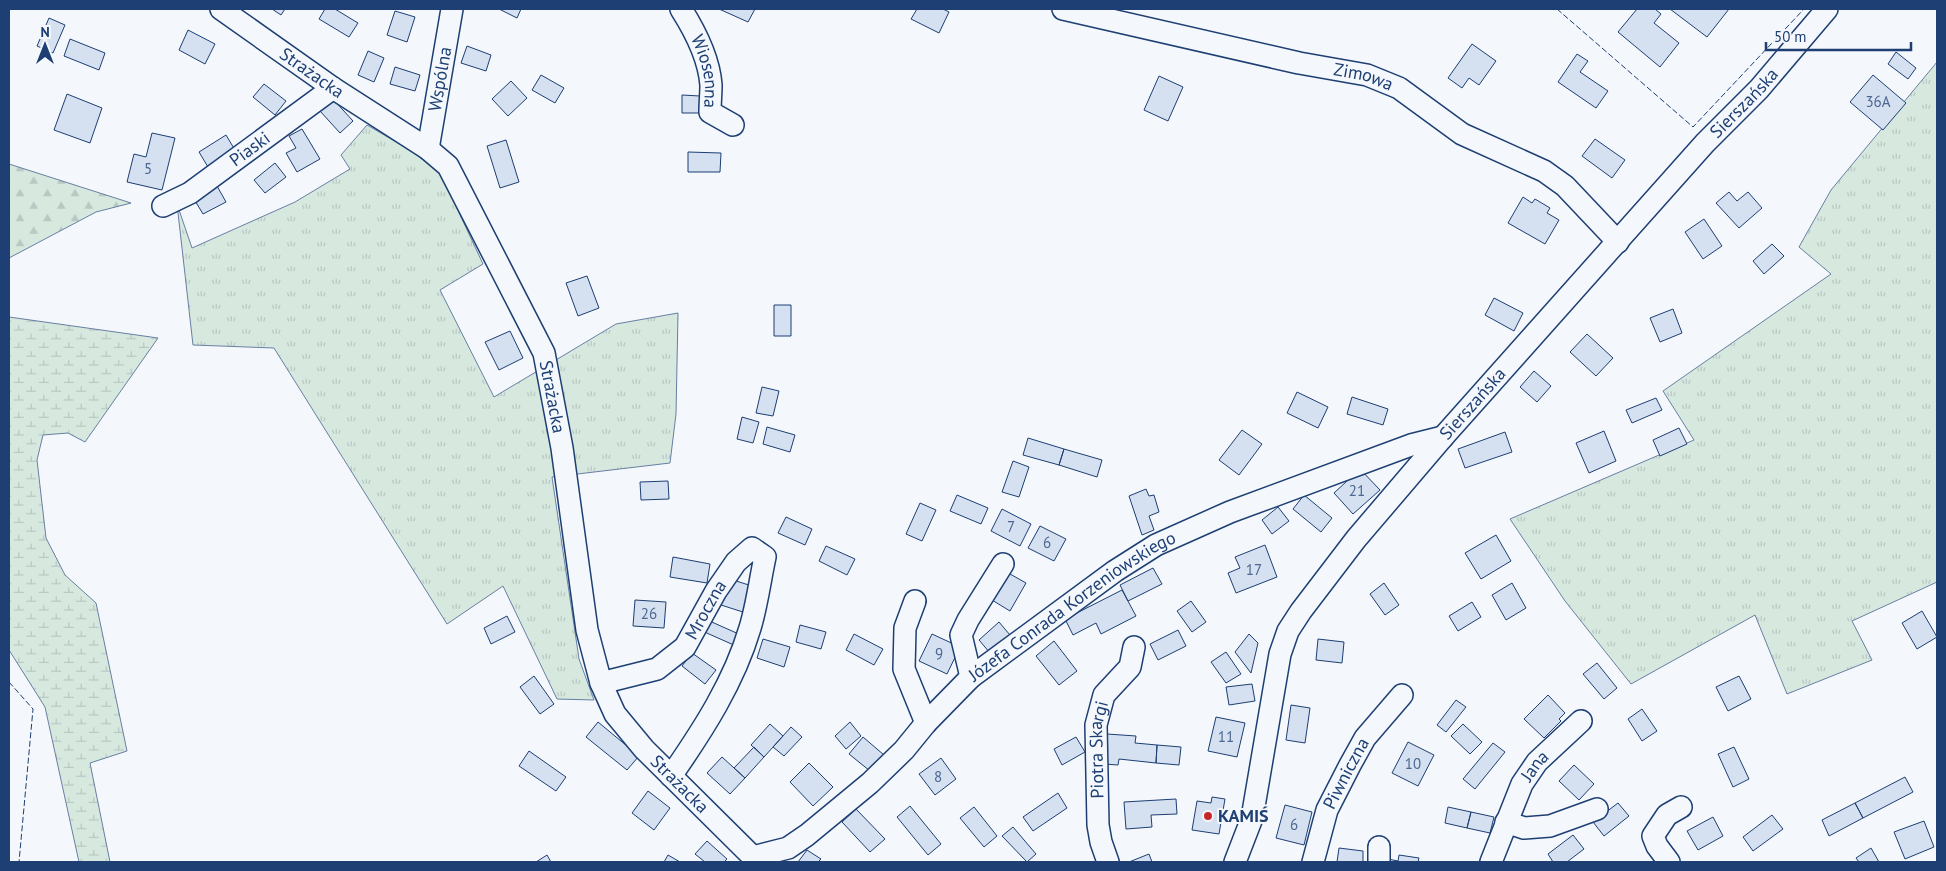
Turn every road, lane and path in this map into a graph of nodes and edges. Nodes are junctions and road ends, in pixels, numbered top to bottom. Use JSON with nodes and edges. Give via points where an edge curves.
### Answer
{"nodes":[{"id":1,"x":222,"y":9,"type":"edge"},
{"id":2,"x":452,"y":9,"type":"edge"},
{"id":3,"x":681,"y":9,"type":"edge"},
{"id":4,"x":1062,"y":9,"type":"edge"},
{"id":5,"x":1827,"y":9,"type":"edge"},
{"id":6,"x":333,"y":88,"type":"junction"},
{"id":7,"x":733,"y":125,"type":"dead end"},
{"id":8,"x":428,"y":149,"type":"junction"},
{"id":9,"x":163,"y":206,"type":"dead end"},
{"id":10,"x":1618,"y":242,"type":"junction"},
{"id":11,"x":1443,"y":437,"type":"junction"},
{"id":12,"x":1003,"y":564,"type":"dead end"},
{"id":13,"x":915,"y":601,"type":"dead end"},
{"id":14,"x":1134,"y":647,"type":"dead end"},
{"id":15,"x":971,"y":677,"type":"junction"},
{"id":16,"x":601,"y":683,"type":"junction"},
{"id":17,"x":1402,"y":696,"type":"dead end"},
{"id":18,"x":1581,"y":721,"type":"dead end"},
{"id":19,"x":926,"y":723,"type":"junction"},
{"id":20,"x":671,"y":776,"type":"junction"},
{"id":21,"x":1681,"y":807,"type":"dead end"},
{"id":22,"x":1596,"y":809,"type":"dead end"},
{"id":23,"x":1506,"y":822,"type":"junction"},
{"id":24,"x":755,"y":860,"type":"edge"},
{"id":25,"x":1108,"y":862,"type":"edge"},
{"id":26,"x":1235,"y":862,"type":"edge"},
{"id":27,"x":1313,"y":862,"type":"edge"},
{"id":28,"x":1491,"y":862,"type":"edge"},
{"id":29,"x":1669,"y":862,"type":"edge"}],
"edges":[{"from":1,"to":6,"type":"street","name":"Strażacka"},
{"from":2,"to":8,"type":"street","name":"Wspólna"},
{"from":3,"to":7,"type":"street","name":"Wiosenna","via":[[691,24],[707,65],[711,85],[710,112]]},
{"from":4,"to":10,"type":"street","name":"Zimowa","via":[[1299,63],[1367,75],[1399,88],[1462,134],[1544,171],[1570,191]]},
{"from":5,"to":10,"type":"street","name":"Sierszańska","via":[[1759,89],[1705,143]]},
{"from":6,"to":8,"type":"street","name":"Strażacka"},
{"from":6,"to":9,"type":"street","name":"Piaski","via":[[190,192]]},
{"from":8,"to":16,"type":"street","name":"Strażacka","via":[[448,166],[544,353],[562,448],[587,630]]},
{"from":10,"to":11,"type":"street","name":"Sierszańska"},
{"from":11,"to":15,"type":"street","name":"Józefa Conrada Korzeniowskiego","via":[[1394,451],[1230,512],[1156,545],[1115,571]]},
{"from":11,"to":26,"type":"street","name":"Sierszańska","via":[[1356,539],[1288,630],[1272,691],[1252,818]]},
{"from":12,"to":15,"type":"street","via":[[962,635]]},
{"from":13,"to":19,"type":"street","via":[[905,628],[904,669]]},
{"from":14,"to":25,"type":"street","name":"Piotra Skargi","via":[[1130,667],[1104,696],[1096,725],[1098,825]]},
{"from":15,"to":19,"type":"street","name":"Józefa Conrada Korzeniowskiego"},
{"from":16,"to":20,"type":"street","name":"Strażacka","via":[[615,714]]},
{"from":16,"to":20,"type":"street","name":"Mroczna","via":[[656,669],[684,647],[736,562],[752,548],[765,557],[750,628],[734,674]]},
{"from":17,"to":27,"type":"street","name":"Piwniczna","via":[[1365,738],[1350,765],[1327,810]]},
{"from":18,"to":23,"type":"street","name":"Jana","via":[[1537,762],[1522,784]]},
{"from":19,"to":24,"type":"street","name":"Józefa Conrada Korzeniowskiego","via":[[870,783],[807,835],[788,848]]},
{"from":20,"to":24,"type":"street","name":"Strażacka"},
{"from":21,"to":29,"type":"street","via":[[1667,815],[1653,836]]},
{"from":22,"to":23,"type":"street","via":[[1550,826],[1524,828]]},
{"from":23,"to":28,"type":"street","name":"Jana"}]}
